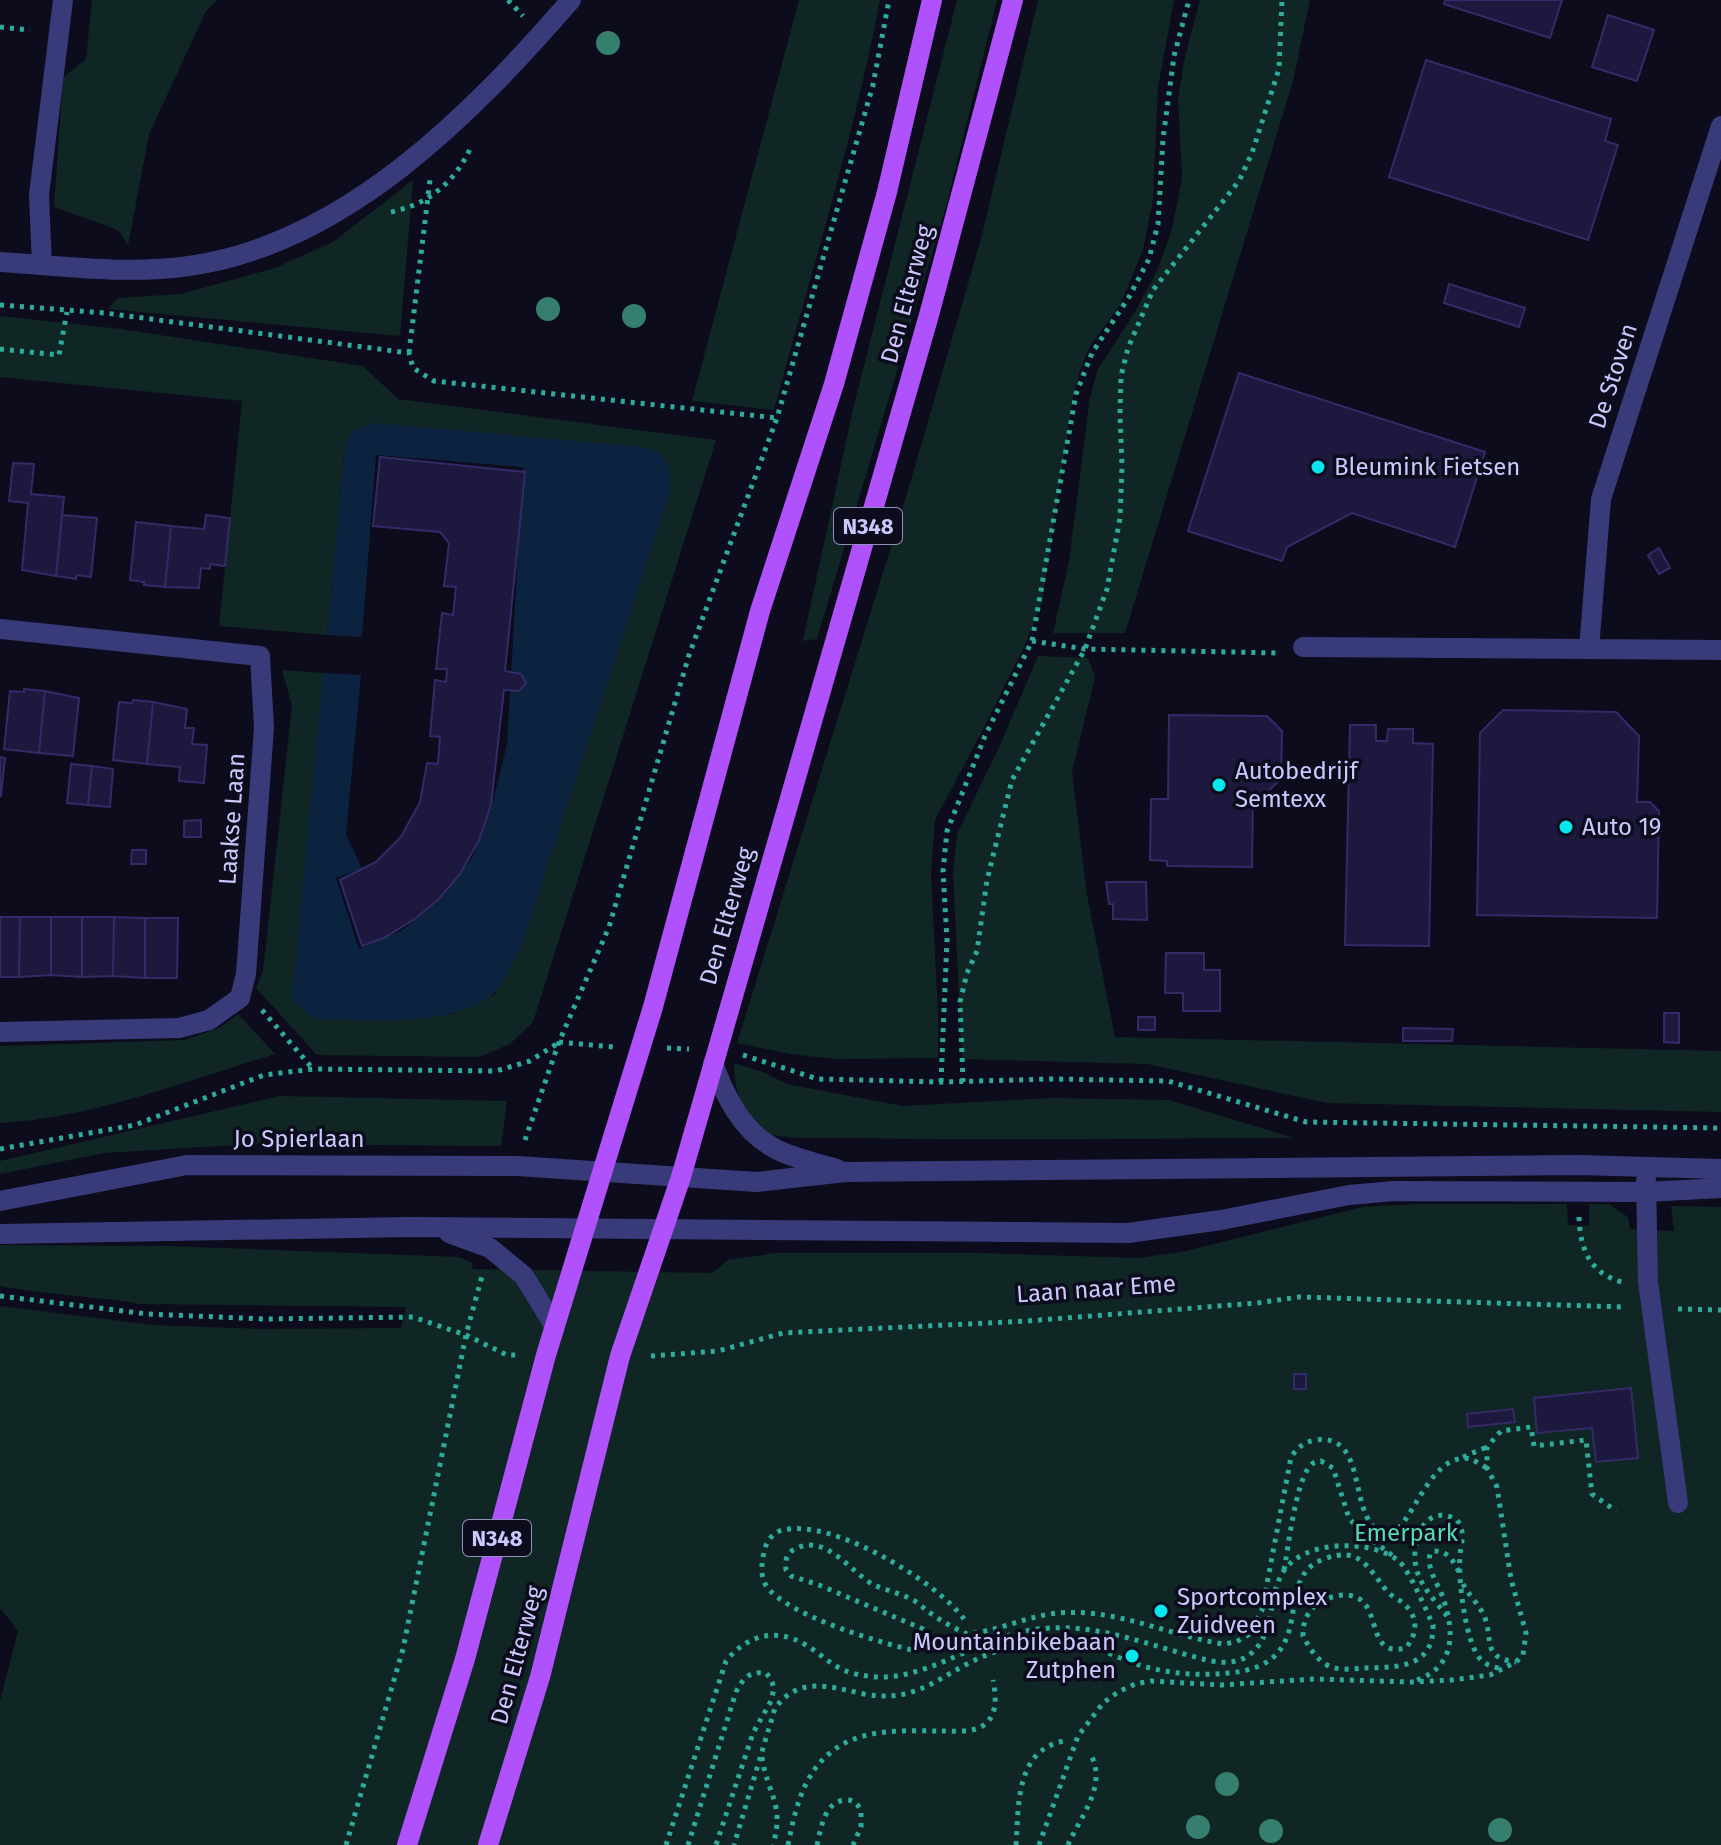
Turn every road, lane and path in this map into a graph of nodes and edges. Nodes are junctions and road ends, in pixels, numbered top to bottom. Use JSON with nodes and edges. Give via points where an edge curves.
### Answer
{"nodes":[{"id":1,"x":63,"y":0,"type":"edge"},
{"id":2,"x":571,"y":0,"type":"edge"},
{"id":3,"x":889,"y":0,"type":"edge"},
{"id":4,"x":932,"y":0,"type":"edge"},
{"id":5,"x":1013,"y":0,"type":"edge"},
{"id":6,"x":1189,"y":0,"type":"edge"},
{"id":7,"x":1282,"y":0,"type":"edge"},
{"id":8,"x":1721,"y":126,"type":"edge"},
{"id":9,"x":439,"y":137,"type":"junction"},
{"id":10,"x":0,"y":262,"type":"edge"},
{"id":11,"x":42,"y":265,"type":"junction"},
{"id":12,"x":0,"y":305,"type":"edge"},
{"id":13,"x":67,"y":312,"type":"junction"},
{"id":14,"x":0,"y":349,"type":"edge"},
{"id":15,"x":409,"y":353,"type":"junction"},
{"id":16,"x":777,"y":418,"type":"junction"},
{"id":17,"x":0,"y":629,"type":"edge"},
{"id":18,"x":1032,"y":641,"type":"junction"},
{"id":19,"x":1303,"y":647,"type":"joint"},
{"id":20,"x":1085,"y":649,"type":"junction"},
{"id":21,"x":1589,"y":649,"type":"junction"},
{"id":22,"x":1721,"y":650,"type":"edge"},
{"id":23,"x":240,"y":998,"type":"junction"},
{"id":24,"x":0,"y":1032,"type":"edge"},
{"id":25,"x":713,"y":1063,"type":"junction"},
{"id":26,"x":314,"y":1069,"type":"junction"},
{"id":27,"x":818,"y":1079,"type":"dead end"},
{"id":28,"x":941,"y":1082,"type":"junction"},
{"id":29,"x":963,"y":1082,"type":"junction"},
{"id":30,"x":1721,"y":1128,"type":"edge"},
{"id":31,"x":0,"y":1149,"type":"edge"},
{"id":32,"x":1646,"y":1168,"type":"junction"},
{"id":33,"x":1721,"y":1169,"type":"edge"},
{"id":34,"x":845,"y":1172,"type":"junction"},
{"id":35,"x":602,"y":1173,"type":"junction"},
{"id":36,"x":681,"y":1177,"type":"junction"},
{"id":37,"x":1721,"y":1188,"type":"edge"},
{"id":38,"x":1579,"y":1192,"type":"junction"},
{"id":39,"x":1646,"y":1192,"type":"junction"},
{"id":40,"x":0,"y":1201,"type":"edge"},
{"id":41,"x":434,"y":1227,"type":"junction"},
{"id":42,"x":584,"y":1230,"type":"junction"},
{"id":43,"x":663,"y":1230,"type":"junction"},
{"id":44,"x":0,"y":1234,"type":"edge"},
{"id":45,"x":1648,"y":1282,"type":"junction"},
{"id":46,"x":0,"y":1296,"type":"edge"},
{"id":47,"x":1652,"y":1308,"type":"junction"},
{"id":48,"x":1721,"y":1310,"type":"edge"},
{"id":49,"x":555,"y":1327,"type":"junction"},
{"id":50,"x":466,"y":1335,"type":"junction"},
{"id":51,"x":546,"y":1355,"type":"junction"},
{"id":52,"x":620,"y":1356,"type":"junction"},
{"id":53,"x":1487,"y":1447,"type":"junction"},
{"id":54,"x":1457,"y":1460,"type":"junction"},
{"id":55,"x":1487,"y":1468,"type":"junction"},
{"id":56,"x":1678,"y":1503,"type":"dead end"},
{"id":57,"x":1616,"y":1511,"type":"dead end"},
{"id":58,"x":1399,"y":1562,"type":"junction"},
{"id":59,"x":1284,"y":1571,"type":"junction"},
{"id":60,"x":1461,"y":1577,"type":"junction"},
{"id":61,"x":1447,"y":1616,"type":"junction"},
{"id":62,"x":964,"y":1619,"type":"dead end"},
{"id":63,"x":1516,"y":1662,"type":"junction"},
{"id":64,"x":1504,"y":1670,"type":"junction"},
{"id":65,"x":993,"y":1680,"type":"dead end"},
{"id":66,"x":1412,"y":1682,"type":"junction"},
{"id":67,"x":1064,"y":1741,"type":"dead end"},
{"id":68,"x":762,"y":1753,"type":"junction"},
{"id":69,"x":1092,"y":1757,"type":"dead end"},
{"id":70,"x":346,"y":1845,"type":"edge"},
{"id":71,"x":407,"y":1845,"type":"edge"},
{"id":72,"x":488,"y":1845,"type":"edge"},
{"id":73,"x":666,"y":1845,"type":"edge"},
{"id":74,"x":688,"y":1845,"type":"edge"},
{"id":75,"x":716,"y":1845,"type":"edge"},
{"id":76,"x":734,"y":1845,"type":"edge"},
{"id":77,"x":773,"y":1845,"type":"edge"},
{"id":78,"x":788,"y":1845,"type":"edge"},
{"id":79,"x":817,"y":1845,"type":"edge"},
{"id":80,"x":853,"y":1845,"type":"edge"},
{"id":81,"x":1016,"y":1845,"type":"edge"},
{"id":82,"x":1039,"y":1845,"type":"edge"},
{"id":83,"x":1068,"y":1845,"type":"edge"}],
"edges":[{"from":1,"to":11,"type":"street","via":[[39,195]]},
{"from":2,"to":9,"type":"street"},
{"from":3,"to":16,"type":"path","via":[[873,85]]},
{"from":4,"to":35,"type":"main road","name":"Den Elterweg","number":"N348","via":[[834,384],[760,611],[653,1007]]},
{"from":5,"to":25,"type":"main road","name":"Den Elterweg","number":"N348","via":[[929,315]]},
{"from":6,"to":18,"type":"path","via":[[1174,56],[1158,224],[1149,259],[1092,353],[1076,394]]},
{"from":7,"to":20,"type":"path","via":[[1279,69],[1252,153],[1239,181],[1153,290],[1128,348],[1121,376],[1120,518],[1107,589]]},
{"from":8,"to":21,"type":"street","name":"De Stoven","via":[[1601,499]]},
{"from":9,"to":11,"type":"street","via":[[328,217],[255,250],[189,266],[135,271]]},
{"from":9,"to":15,"type":"path"},
{"from":10,"to":11,"type":"street"},
{"from":12,"to":13,"type":"path"},
{"from":13,"to":14,"type":"path","via":[[59,355]]},
{"from":13,"to":15,"type":"path"},
{"from":15,"to":16,"type":"path","via":[[413,368],[434,381]]},
{"from":16,"to":26,"type":"path","name":"Jo Spierlaan","via":[[689,655],[609,927],[559,1042],[530,1061],[496,1071]]},
{"from":17,"to":23,"type":"street","name":"Laakse Laan","via":[[260,656],[264,728]]},
{"from":18,"to":20,"type":"path"},
{"from":18,"to":28,"type":"path","via":[[985,736],[947,831]]},
{"from":19,"to":20,"type":"path","via":[[1279,653]]},
{"from":19,"to":21,"type":"street"},
{"from":20,"to":29,"type":"path","via":[[1012,780],[987,880],[977,951],[960,1002]]},
{"from":21,"to":22,"type":"street"},
{"from":23,"to":24,"type":"street","via":[[209,1020],[179,1028]]},
{"from":23,"to":26,"type":"path","via":[[267,1013]]},
{"from":25,"to":34,"type":"street","via":[[746,1127],[773,1148]]},
{"from":25,"to":36,"type":"main road","name":"Den Elterweg","number":"N348"},
{"from":26,"to":31,"type":"path","name":"Jo Spierlaan","via":[[264,1075],[135,1125]]},
{"from":27,"to":28,"type":"path"},
{"from":28,"to":29,"type":"path"},
{"from":29,"to":30,"type":"path","via":[[1168,1081],[1306,1122]]},
{"from":32,"to":33,"type":"street"},
{"from":32,"to":34,"type":"street"},
{"from":32,"to":39,"type":"street"},
{"from":34,"to":36,"type":"street","via":[[757,1182]]},
{"from":35,"to":36,"type":"street"},
{"from":35,"to":40,"type":"street","name":"Jo Spierlaan","via":[[517,1166],[187,1165]]},
{"from":35,"to":42,"type":"main road","name":"Den Elterweg","number":"N348"},
{"from":36,"to":43,"type":"main road","name":"Den Elterweg","number":"N348"},
{"from":37,"to":39,"type":"street"},
{"from":38,"to":39,"type":"street"},
{"from":38,"to":43,"type":"street","via":[[1349,1195],[1128,1233]]},
{"from":38,"to":45,"type":"path","via":[[1580,1236],[1594,1268],[1621,1282]]},
{"from":39,"to":45,"type":"street"},
{"from":41,"to":42,"type":"street"},
{"from":41,"to":44,"type":"street"},
{"from":41,"to":49,"type":"street","via":[[490,1248],[524,1276]]},
{"from":42,"to":43,"type":"street"},
{"from":42,"to":49,"type":"main road","name":"Den Elterweg","number":"N348"},
{"from":43,"to":52,"type":"main road","name":"Den Elterweg","number":"N348"},
{"from":45,"to":47,"type":"street"},
{"from":46,"to":50,"type":"path","via":[[148,1314],[413,1317]]},
{"from":47,"to":48,"type":"path","name":"Laan naar Eme"},
{"from":47,"to":52,"type":"path","name":"Laan naar Eme","via":[[1299,1297],[1057,1319],[783,1333],[718,1351]]},
{"from":47,"to":56,"type":"street"},
{"from":49,"to":51,"type":"main road","name":"Den Elterweg","number":"N348"},
{"from":50,"to":51,"type":"path","via":[[507,1355]]},
{"from":50,"to":70,"type":"path","via":[[403,1649]]},
{"from":51,"to":71,"type":"main road","name":"Den Elterweg","number":"N348","via":[[465,1659]]},
{"from":52,"to":72,"type":"main road","name":"Den Elterweg","number":"N348","via":[[540,1677]]},
{"from":53,"to":54,"type":"path"},
{"from":53,"to":55,"type":"path"},
{"from":53,"to":57,"type":"path","via":[[1501,1431],[1531,1427],[1534,1446],[1586,1440],[1592,1494]]},
{"from":54,"to":55,"type":"path","via":[[1470,1459]]},
{"from":54,"to":62,"type":"path","via":[[1426,1485],[1397,1530],[1379,1531],[1368,1522],[1350,1458],[1342,1448],[1324,1440],[1302,1444],[1291,1457],[1262,1610],[1248,1635],[1223,1644],[1122,1617],[1076,1613],[1032,1617],[967,1634],[912,1599],[860,1576],[839,1555],[802,1546],[787,1556],[791,1576],[929,1634],[927,1646],[912,1650],[788,1605],[766,1586],[764,1551],[782,1530],[830,1533],[927,1583]]},
{"from":55,"to":63,"type":"path","via":[[1497,1487],[1511,1579],[1526,1633],[1523,1655]]},
{"from":58,"to":59,"type":"path","via":[[1367,1549],[1327,1546],[1307,1551]]},
{"from":58,"to":59,"type":"path","via":[[1349,1518],[1333,1468],[1321,1461],[1305,1474]]},
{"from":58,"to":68,"type":"path","via":[[1433,1625],[1426,1653],[1407,1665],[1333,1668],[1308,1646],[1303,1636],[1306,1616],[1339,1595],[1361,1600],[1373,1616],[1376,1635],[1389,1649],[1406,1648],[1413,1639],[1415,1620],[1406,1605],[1389,1594],[1363,1560],[1347,1555],[1323,1559],[1302,1577],[1288,1638],[1268,1663],[1252,1669],[1188,1674],[1067,1641],[1020,1644],[903,1696],[826,1687],[795,1689],[775,1708]]},
{"from":59,"to":73,"type":"path","via":[[1261,1641],[1249,1655],[1220,1663],[1109,1632],[1054,1627],[1015,1633],[914,1672],[880,1677],[844,1671],[792,1638],[747,1641],[726,1661]]},
{"from":60,"to":61,"type":"path","via":[[1444,1552],[1430,1554]]},
{"from":60,"to":61,"type":"path","via":[[1461,1524],[1450,1516],[1427,1520],[1418,1533],[1415,1565]]},
{"from":60,"to":63,"type":"path","via":[[1485,1619],[1492,1652]]},
{"from":60,"to":64,"type":"path","via":[[1474,1648],[1481,1660]]},
{"from":61,"to":66,"type":"path","via":[[1451,1639],[1444,1662]]},
{"from":63,"to":64,"type":"path"},
{"from":64,"to":66,"type":"path","via":[[1475,1678]]},
{"from":65,"to":78,"type":"path","via":[[993,1714],[980,1728],[871,1735],[833,1751],[809,1776]]},
{"from":66,"to":82,"type":"path","via":[[1135,1684],[1103,1703],[1078,1736]]},
{"from":67,"to":81,"type":"path","via":[[1043,1748],[1025,1773]]},
{"from":68,"to":76,"type":"path"},
{"from":68,"to":77,"type":"path","via":[[777,1808]]},
{"from":69,"to":83,"type":"path","via":[[1096,1788]]},
{"from":74,"to":75,"type":"path","via":[[736,1692],[748,1675],[766,1673],[774,1688],[771,1701],[753,1733]]},
{"from":79,"to":80,"type":"path","via":[[824,1818],[844,1800],[861,1811]]}]}
